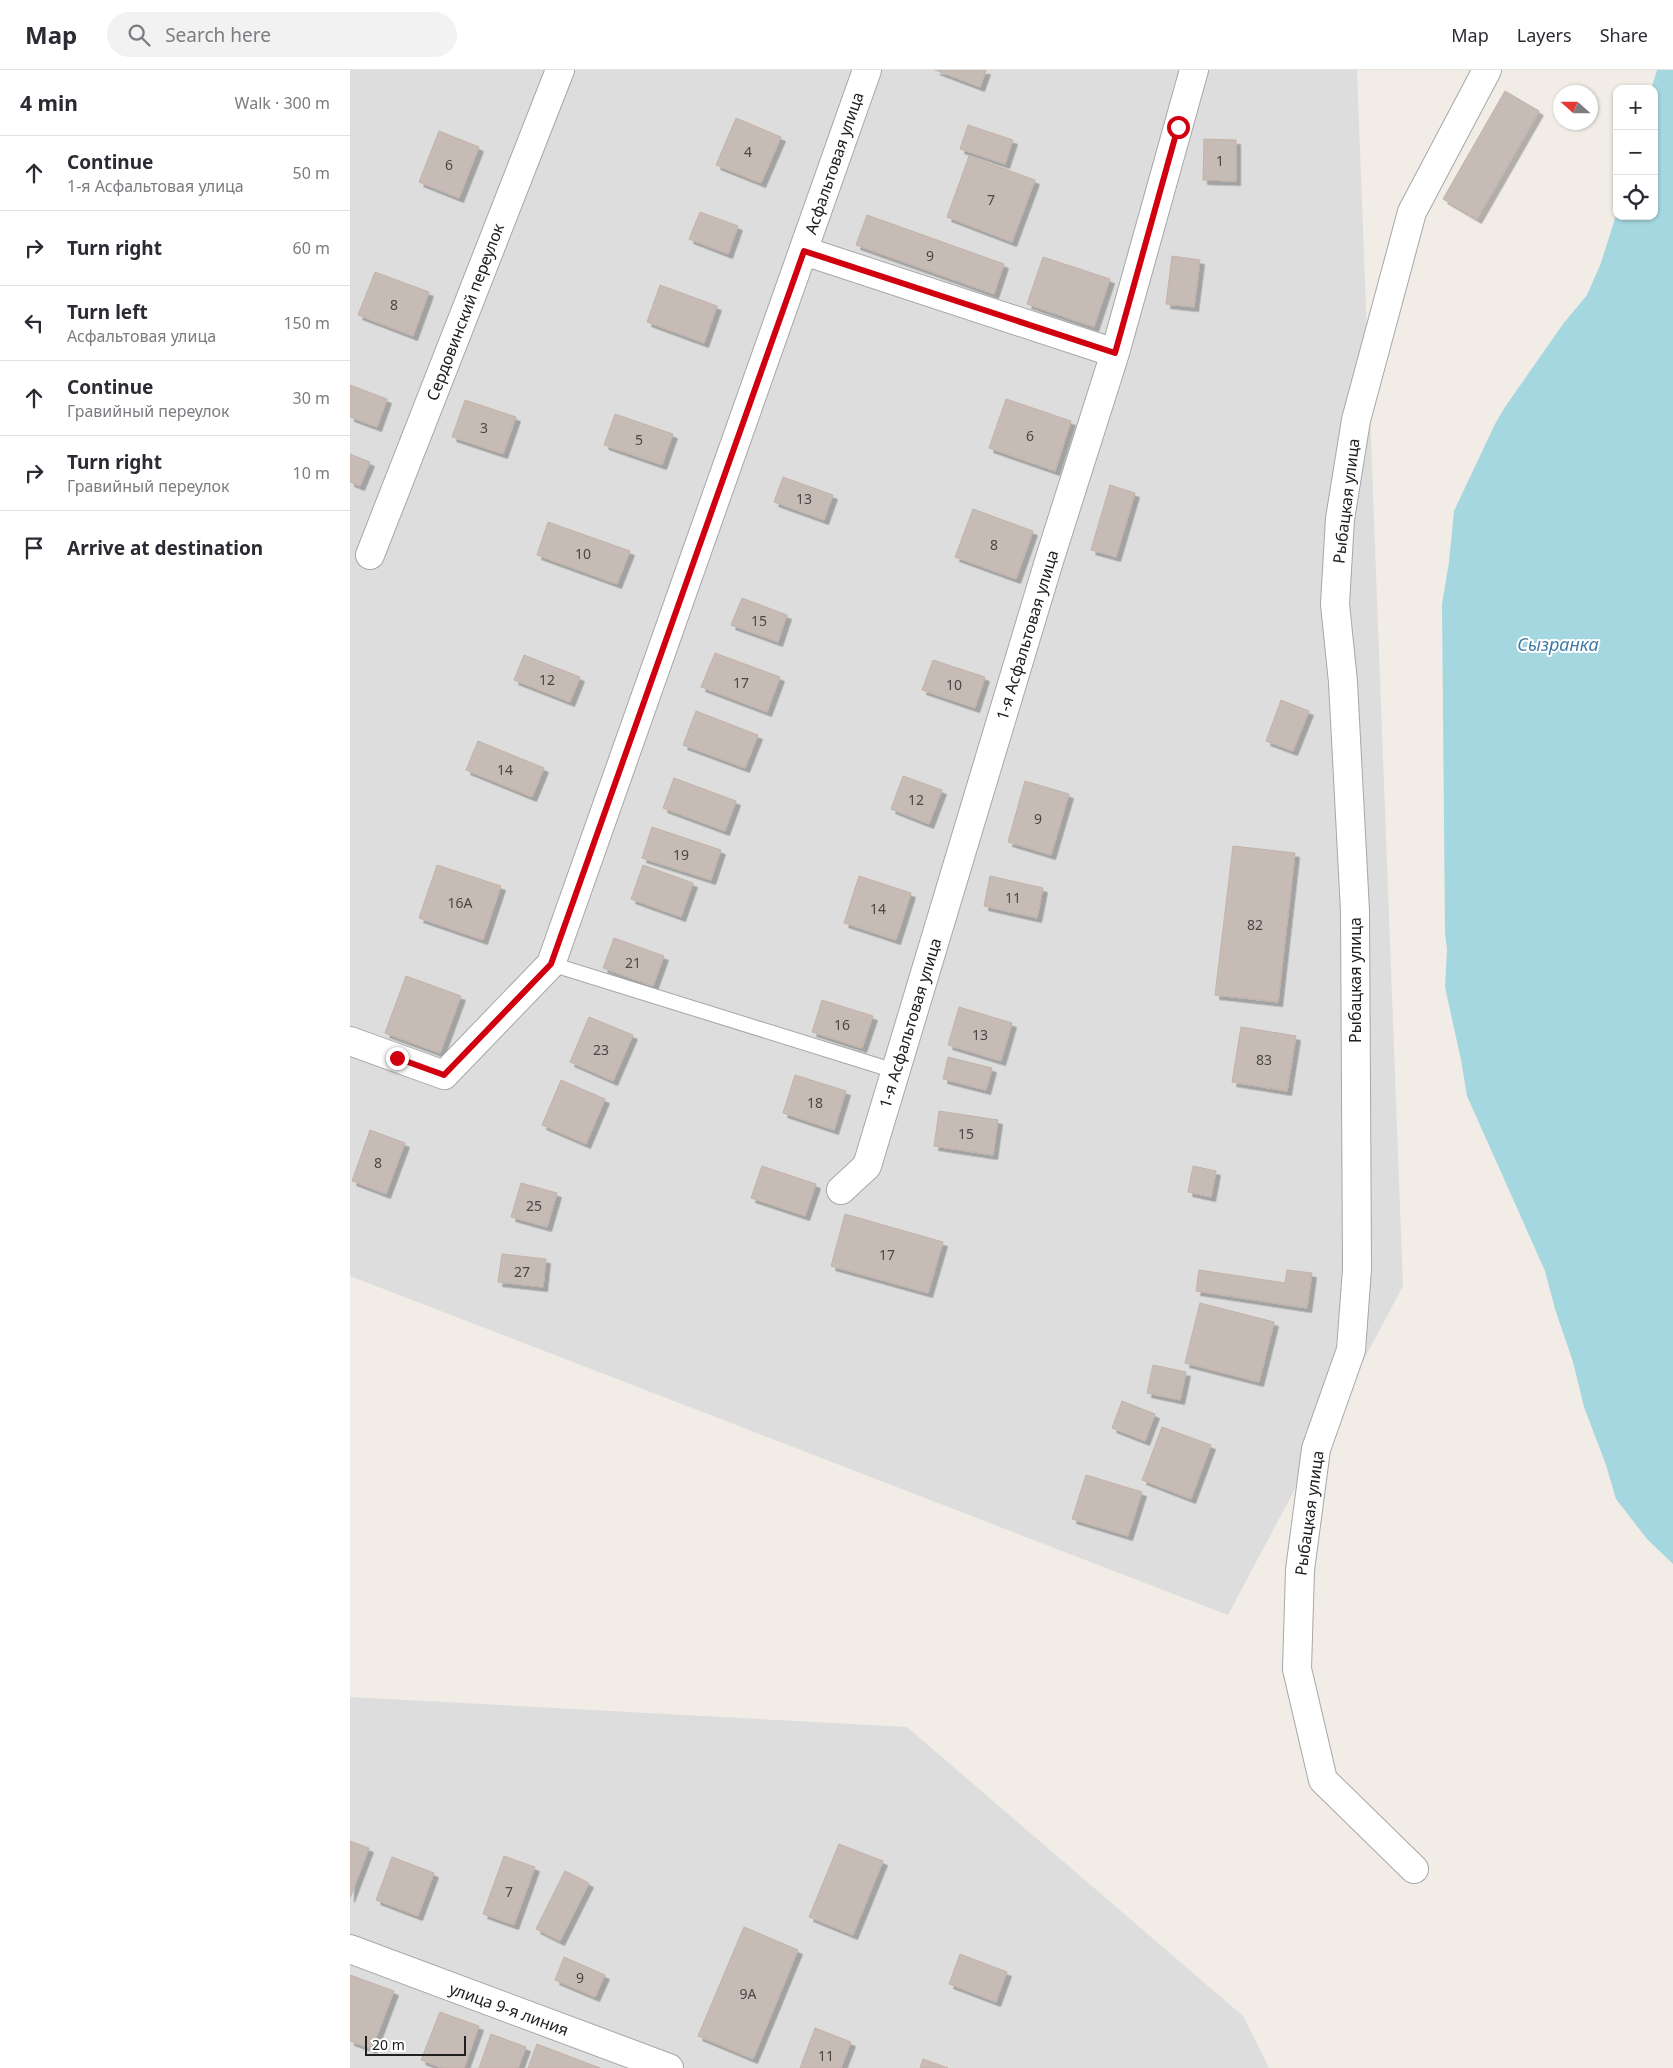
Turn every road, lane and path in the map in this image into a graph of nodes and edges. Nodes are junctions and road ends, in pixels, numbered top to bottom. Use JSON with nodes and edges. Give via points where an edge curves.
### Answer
{"nodes":[{"id":1,"x":560,"y":70,"type":"edge"},
{"id":2,"x":866,"y":70,"type":"edge"},
{"id":3,"x":1194,"y":70,"type":"edge"},
{"id":4,"x":1486,"y":70,"type":"edge"},
{"id":5,"x":804,"y":251,"type":"junction"},
{"id":6,"x":1115,"y":353,"type":"junction"},
{"id":7,"x":370,"y":555,"type":"dead end"},
{"id":8,"x":551,"y":964,"type":"junction"},
{"id":9,"x":350,"y":1041,"type":"edge"},
{"id":10,"x":895,"y":1071,"type":"junction"},
{"id":11,"x":841,"y":1190,"type":"dead end"},
{"id":12,"x":1414,"y":1869,"type":"dead end"},
{"id":13,"x":350,"y":1949,"type":"edge"},
{"id":14,"x":669,"y":2068,"type":"edge"}],
"edges":[{"from":1,"to":7,"type":"street","name":"Сердовинский переулок"},
{"from":2,"to":5,"type":"street","name":"Асфальтовая улица"},
{"from":3,"to":6,"type":"street","name":"1-я Асфальтовая улица"},
{"from":4,"to":12,"type":"street","name":"Рыбацкая улица","via":[[1412,212],[1356,420],[1340,519],[1336,604],[1355,911],[1357,1269],[1351,1350],[1316,1449],[1300,1570],[1296,1669],[1323,1780]]},
{"from":5,"to":6,"type":"street"},
{"from":5,"to":8,"type":"street","name":"Асфальтовая улица"},
{"from":6,"to":10,"type":"street","name":"1-я Асфальтовая улица"},
{"from":8,"to":9,"type":"street","via":[[444,1075]]},
{"from":8,"to":10,"type":"lane"},
{"from":10,"to":11,"type":"street","name":"1-я Асфальтовая улица","via":[[867,1166]]},
{"from":13,"to":14,"type":"street","name":"улица 9-я линия"}]}
